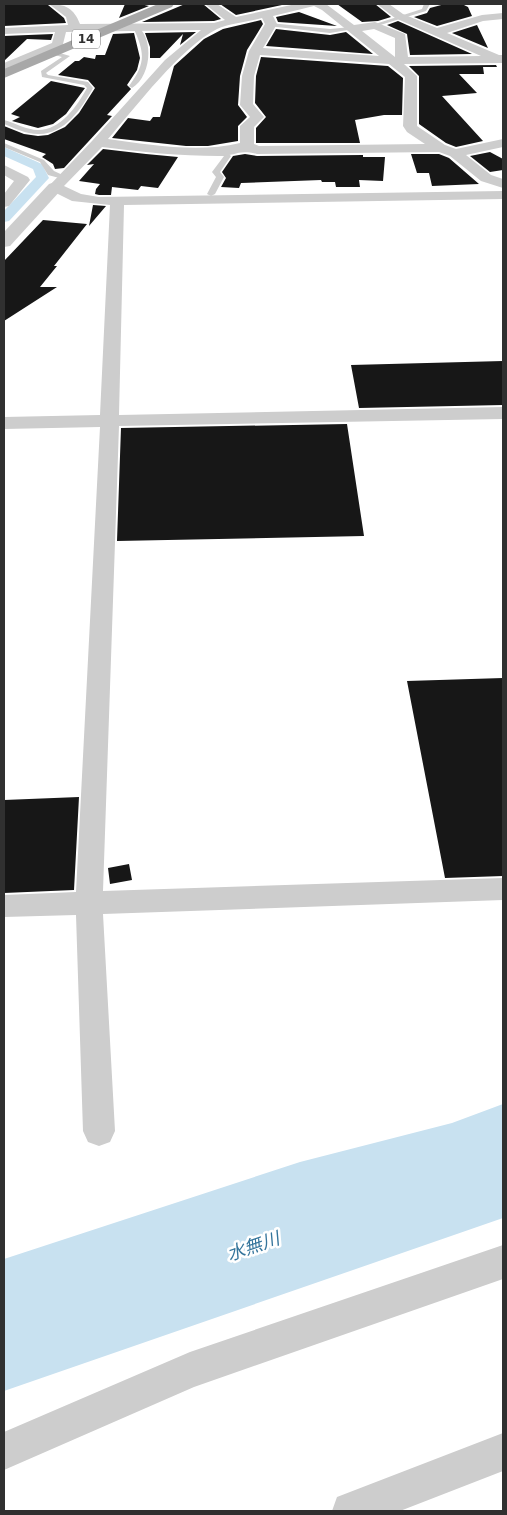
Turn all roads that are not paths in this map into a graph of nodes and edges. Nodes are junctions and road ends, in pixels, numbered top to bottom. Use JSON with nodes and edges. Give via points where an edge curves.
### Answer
{"nodes":[{"id":1,"x":54,"y":4,"type":"edge"},
{"id":2,"x":168,"y":4,"type":"edge"},
{"id":3,"x":210,"y":4,"type":"edge"},
{"id":4,"x":310,"y":4,"type":"edge"},
{"id":5,"x":318,"y":4,"type":"edge"},
{"id":6,"x":382,"y":4,"type":"edge"},
{"id":7,"x":427,"y":4,"type":"edge"},
{"id":8,"x":489,"y":4,"type":"edge"},
{"id":9,"x":503,"y":10,"type":"edge"},
{"id":10,"x":86,"y":14,"type":"dead end"},
{"id":11,"x":71,"y":15,"type":"junction"},
{"id":12,"x":503,"y":16,"type":"edge"},
{"id":13,"x":401,"y":17,"type":"junction"},
{"id":14,"x":268,"y":20,"type":"junction"},
{"id":15,"x":234,"y":21,"type":"junction"},
{"id":16,"x":375,"y":25,"type":"junction"},
{"id":17,"x":214,"y":26,"type":"junction"},
{"id":18,"x":136,"y":27,"type":"junction"},
{"id":19,"x":75,"y":28,"type":"junction"},
{"id":20,"x":113,"y":28,"type":"junction"},
{"id":21,"x":351,"y":29,"type":"junction"},
{"id":22,"x":61,"y":30,"type":"junction"},
{"id":23,"x":4,"y":31,"type":"edge"},
{"id":24,"x":437,"y":32,"type":"junction"},
{"id":25,"x":53,"y":51,"type":"junction"},
{"id":26,"x":255,"y":51,"type":"junction"},
{"id":27,"x":501,"y":59,"type":"edge"},
{"id":28,"x":396,"y":61,"type":"junction"},
{"id":29,"x":4,"y":67,"type":"edge"},
{"id":30,"x":4,"y":74,"type":"edge"},
{"id":31,"x":503,"y":75,"type":"edge"},
{"id":32,"x":132,"y":86,"type":"dead end"},
{"id":33,"x":4,"y":122,"type":"edge"},
{"id":34,"x":99,"y":142,"type":"junction"},
{"id":35,"x":503,"y":143,"type":"edge"},
{"id":36,"x":4,"y":145,"type":"edge"},
{"id":37,"x":247,"y":146,"type":"junction"},
{"id":38,"x":440,"y":148,"type":"junction"},
{"id":39,"x":223,"y":152,"type":"junction"},
{"id":40,"x":455,"y":153,"type":"junction"},
{"id":41,"x":4,"y":169,"type":"edge"},
{"id":42,"x":503,"y":175,"type":"edge"},
{"id":43,"x":486,"y":178,"type":"junction"},
{"id":44,"x":59,"y":182,"type":"junction"},
{"id":45,"x":503,"y":184,"type":"edge"},
{"id":46,"x":503,"y":189,"type":"edge"},
{"id":47,"x":503,"y":195,"type":"edge"},
{"id":48,"x":211,"y":196,"type":"junction"},
{"id":49,"x":253,"y":196,"type":"junction"},
{"id":50,"x":117,"y":201,"type":"junction"},
{"id":51,"x":4,"y":203,"type":"edge"},
{"id":52,"x":4,"y":242,"type":"edge"},
{"id":53,"x":503,"y":414,"type":"edge"},
{"id":54,"x":109,"y":421,"type":"junction"},
{"id":55,"x":4,"y":423,"type":"edge"},
{"id":56,"x":503,"y":889,"type":"edge"},
{"id":57,"x":89,"y":902,"type":"junction"},
{"id":58,"x":4,"y":906,"type":"edge"},
{"id":59,"x":98,"y":1131,"type":"dead end"},
{"id":60,"x":503,"y":1262,"type":"edge"},
{"id":61,"x":4,"y":1451,"type":"edge"},
{"id":62,"x":503,"y":1452,"type":"edge"},
{"id":63,"x":351,"y":1511,"type":"edge"}],
"edges":[{"from":1,"to":11,"type":"street"},
{"from":2,"to":20,"type":"main road","number":"14"},
{"from":3,"to":15,"type":"street"},
{"from":4,"to":14,"type":"street"},
{"from":5,"to":21,"type":"street"},
{"from":6,"to":13,"type":"street"},
{"from":7,"to":13,"type":"lane","via":[[424,10]]},
{"from":8,"to":9,"type":"street"},
{"from":10,"to":11,"type":"street"},
{"from":11,"to":19,"type":"street"},
{"from":12,"to":24,"type":"street","via":[[482,18]]},
{"from":13,"to":16,"type":"lane"},
{"from":13,"to":24,"type":"street"},
{"from":14,"to":15,"type":"street"},
{"from":14,"to":21,"type":"lane","via":[[330,31]]},
{"from":14,"to":26,"type":"street"},
{"from":15,"to":17,"type":"street"},
{"from":16,"to":21,"type":"street"},
{"from":16,"to":28,"type":"street","via":[[401,36],[402,57]]},
{"from":17,"to":18,"type":"street"},
{"from":17,"to":34,"type":"street","via":[[198,36],[162,72]]},
{"from":18,"to":20,"type":"street"},
{"from":18,"to":32,"type":"lane","via":[[147,58],[144,71]]},
{"from":19,"to":20,"type":"street"},
{"from":19,"to":22,"type":"street"},
{"from":20,"to":25,"type":"main road","number":"14"},
{"from":21,"to":28,"type":"street"},
{"from":22,"to":23,"type":"street"},
{"from":22,"to":25,"type":"street","via":[[58,45]]},
{"from":24,"to":27,"type":"street"},
{"from":25,"to":29,"type":"street"},
{"from":25,"to":30,"type":"main road","number":"14"},
{"from":25,"to":33,"type":"lane","via":[[66,56],[43,72],[45,77],[86,83],[90,88],[78,110],[67,120],[38,132]]},
{"from":26,"to":28,"type":"street"},
{"from":26,"to":37,"type":"street","via":[[248,76],[246,105],[257,117],[247,126]]},
{"from":27,"to":28,"type":"street"},
{"from":27,"to":31,"type":"street"},
{"from":28,"to":38,"type":"street","via":[[411,76],[410,126]]},
{"from":34,"to":39,"type":"street"},
{"from":34,"to":44,"type":"street"},
{"from":35,"to":40,"type":"street"},
{"from":36,"to":44,"type":"lane","via":[[42,161]]},
{"from":37,"to":38,"type":"street","via":[[257,150]]},
{"from":37,"to":39,"type":"street"},
{"from":38,"to":40,"type":"street"},
{"from":39,"to":48,"type":"lane","via":[[228,156],[216,172],[220,177]]},
{"from":40,"to":43,"type":"street"},
{"from":41,"to":51,"type":"street","via":[[23,180]]},
{"from":42,"to":43,"type":"street"},
{"from":43,"to":45,"type":"street"},
{"from":44,"to":48,"type":"street","via":[[109,195]]},
{"from":44,"to":50,"type":"street","via":[[77,198]]},
{"from":44,"to":52,"type":"street"},
{"from":46,"to":49,"type":"street"},
{"from":47,"to":49,"type":"street"},
{"from":48,"to":49,"type":"street"},
{"from":48,"to":50,"type":"street"},
{"from":50,"to":54,"type":"street"},
{"from":53,"to":54,"type":"street"},
{"from":54,"to":55,"type":"street"},
{"from":54,"to":57,"type":"street"},
{"from":56,"to":57,"type":"street"},
{"from":57,"to":58,"type":"street"},
{"from":57,"to":59,"type":"street"},
{"from":60,"to":61,"type":"street","via":[[190,1370]]},
{"from":62,"to":63,"type":"street"}]}
